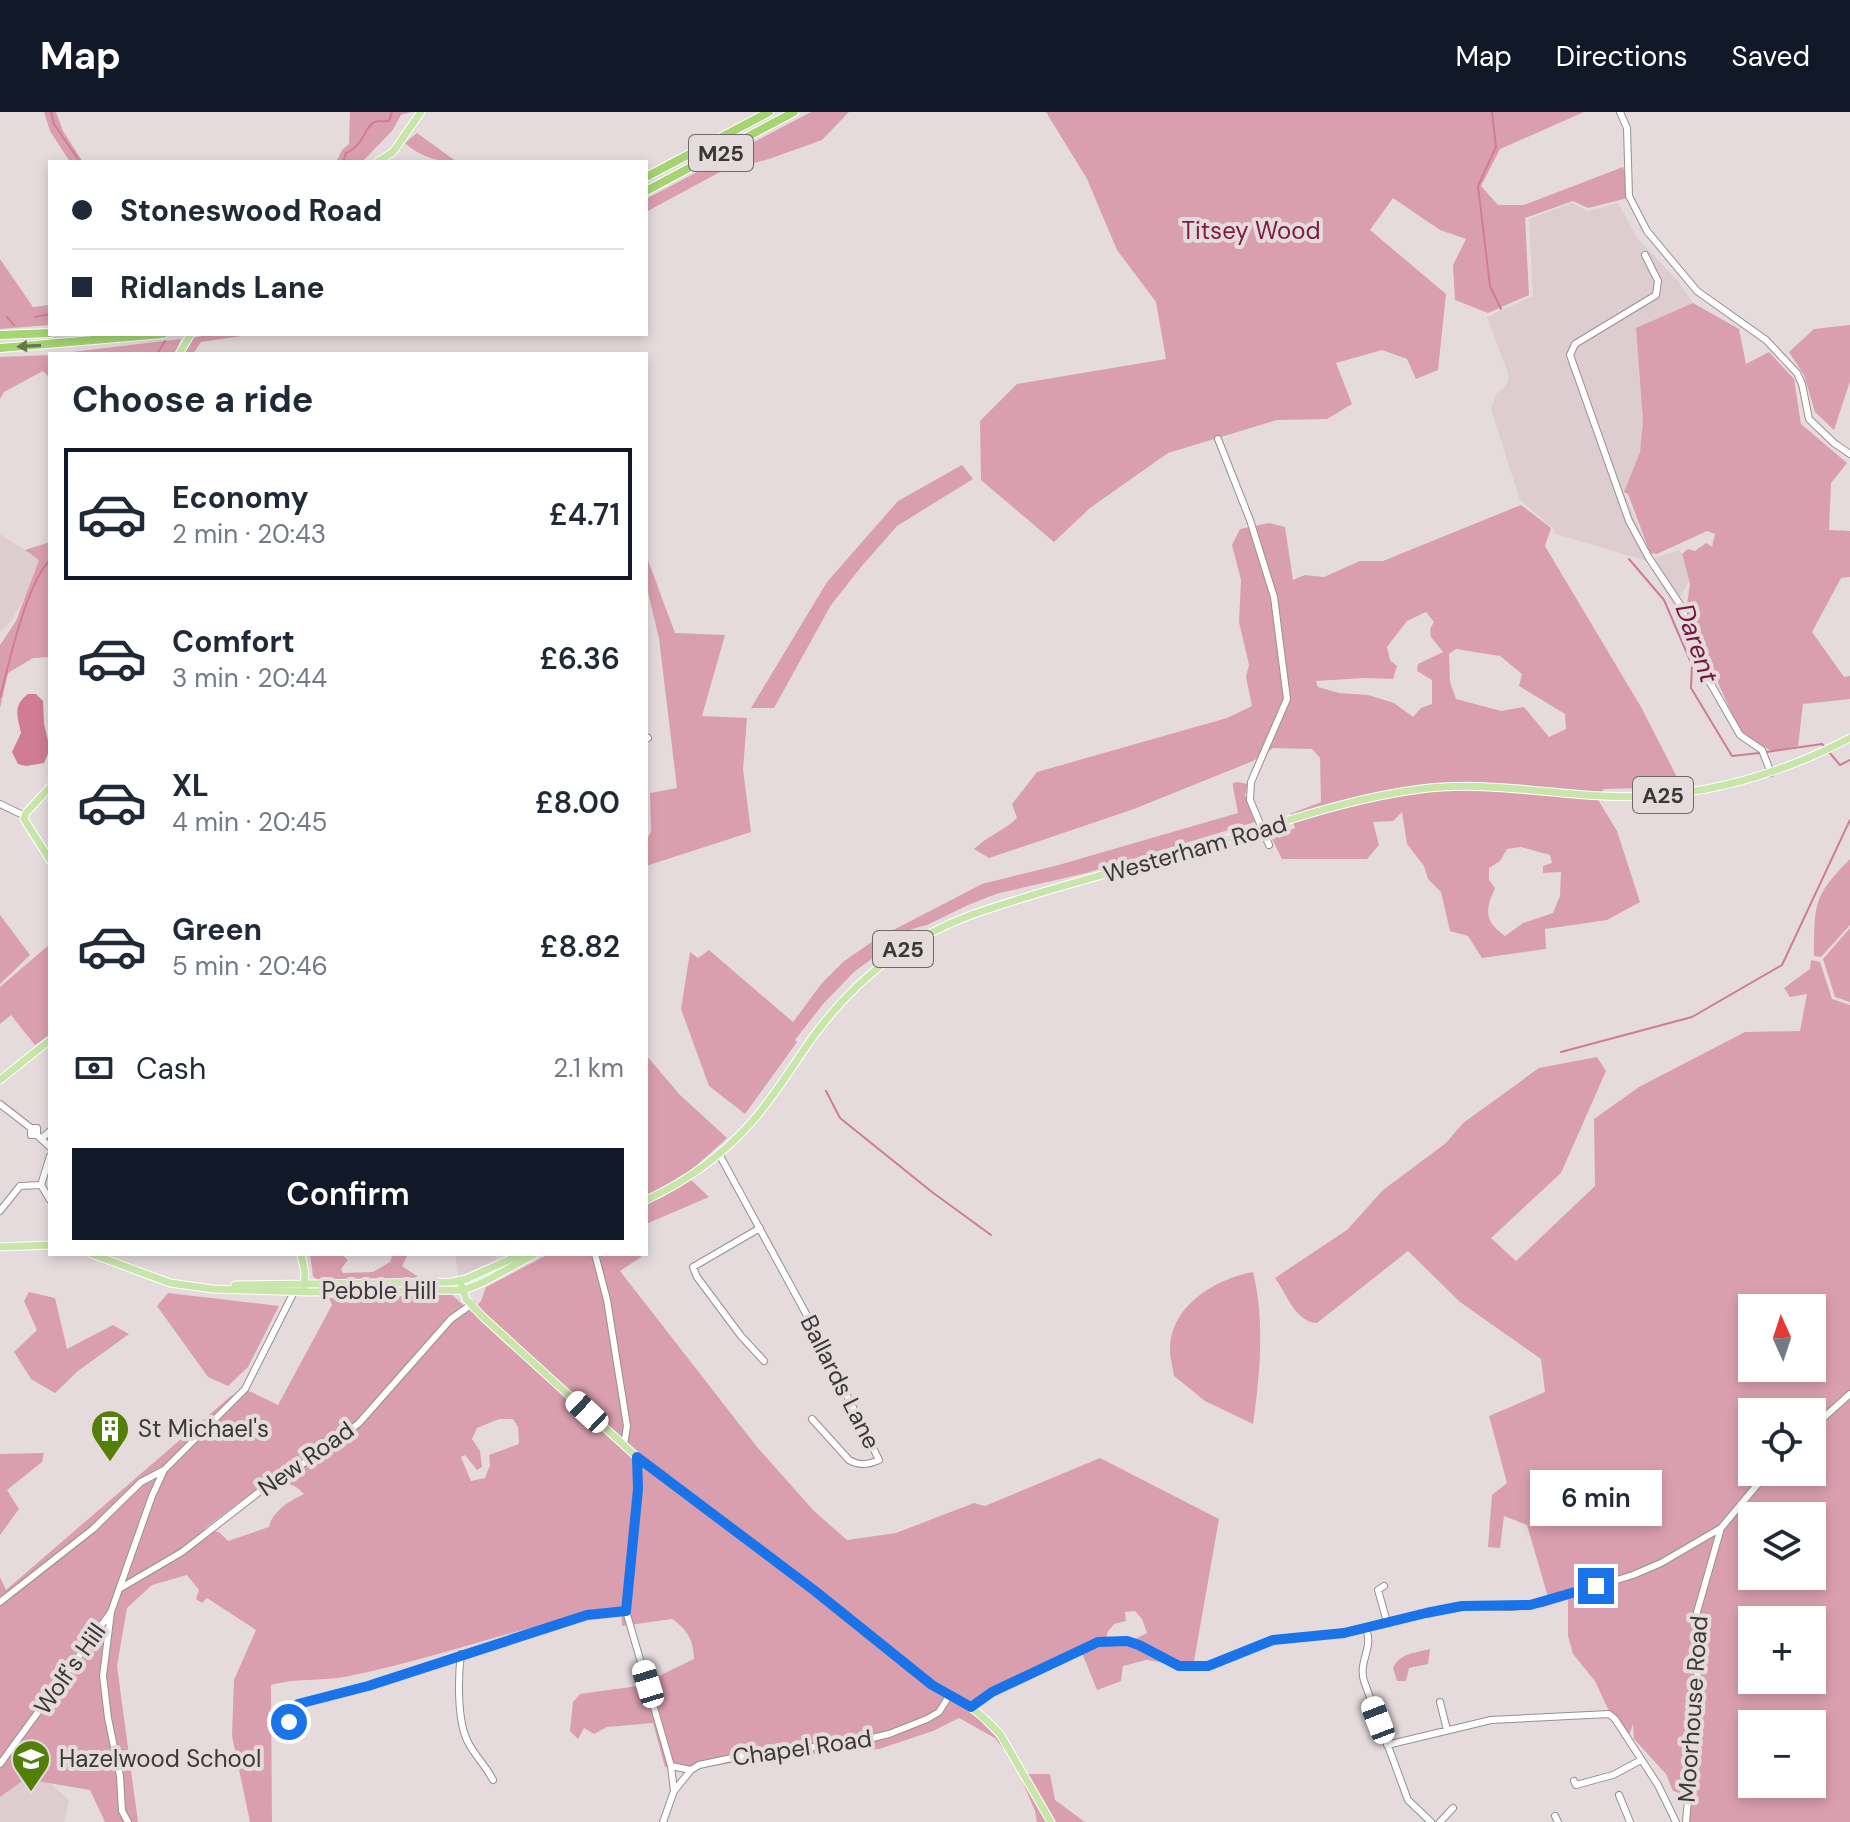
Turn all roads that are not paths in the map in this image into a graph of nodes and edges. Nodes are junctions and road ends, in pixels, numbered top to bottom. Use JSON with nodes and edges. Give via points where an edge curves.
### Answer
{"nodes":[{"id":1,"x":421,"y":112,"type":"edge"},
{"id":2,"x":769,"y":112,"type":"edge"},
{"id":3,"x":794,"y":112,"type":"edge"},
{"id":4,"x":1620,"y":112,"type":"edge"},
{"id":5,"x":380,"y":160,"type":"edge"},
{"id":6,"x":648,"y":176,"type":"edge"},
{"id":7,"x":648,"y":190,"type":"edge"},
{"id":8,"x":1645,"y":255,"type":"dead end"},
{"id":9,"x":48,"y":333,"type":"edge"},
{"id":10,"x":0,"y":335,"type":"edge"},
{"id":11,"x":140,"y":336,"type":"edge"},
{"id":12,"x":0,"y":348,"type":"edge"},
{"id":13,"x":1218,"y":439,"type":"dead end"},
{"id":14,"x":1850,"y":454,"type":"edge"},
{"id":15,"x":1850,"y":738,"type":"edge"},
{"id":16,"x":1771,"y":773,"type":"junction"},
{"id":17,"x":48,"y":789,"type":"edge"},
{"id":18,"x":0,"y":804,"type":"edge"},
{"id":19,"x":25,"y":816,"type":"junction"},
{"id":20,"x":1264,"y":829,"type":"junction"},
{"id":21,"x":1269,"y":845,"type":"dead end"},
{"id":22,"x":48,"y":857,"type":"edge"},
{"id":23,"x":48,"y":1042,"type":"edge"},
{"id":24,"x":0,"y":1080,"type":"edge"},
{"id":25,"x":0,"y":1104,"type":"edge"},
{"id":26,"x":48,"y":1132,"type":"edge"},
{"id":27,"x":39,"y":1137,"type":"junction"},
{"id":28,"x":48,"y":1145,"type":"edge"},
{"id":29,"x":719,"y":1154,"type":"junction"},
{"id":30,"x":48,"y":1162,"type":"edge"},
{"id":31,"x":41,"y":1185,"type":"junction"},
{"id":32,"x":48,"y":1197,"type":"edge"},
{"id":33,"x":648,"y":1199,"type":"edge"},
{"id":34,"x":0,"y":1211,"type":"edge"},
{"id":35,"x":760,"y":1228,"type":"junction"},
{"id":36,"x":48,"y":1245,"type":"edge"},
{"id":37,"x":0,"y":1247,"type":"edge"},
{"id":38,"x":97,"y":1256,"type":"edge"},
{"id":39,"x":301,"y":1256,"type":"edge"},
{"id":40,"x":518,"y":1256,"type":"edge"},
{"id":41,"x":531,"y":1256,"type":"edge"},
{"id":42,"x":596,"y":1256,"type":"edge"},
{"id":43,"x":464,"y":1280,"type":"junction"},
{"id":44,"x":300,"y":1288,"type":"junction"},
{"id":45,"x":468,"y":1288,"type":"junction"},
{"id":46,"x":472,"y":1304,"type":"junction"},
{"id":47,"x":764,"y":1361,"type":"dead end"},
{"id":48,"x":1850,"y":1394,"type":"edge"},
{"id":49,"x":1826,"y":1415,"type":"edge"},
{"id":50,"x":812,"y":1419,"type":"dead end"},
{"id":51,"x":624,"y":1445,"type":"junction"},
{"id":52,"x":637,"y":1457,"type":"junction"},
{"id":53,"x":164,"y":1470,"type":"junction"},
{"id":54,"x":1756,"y":1486,"type":"edge"},
{"id":55,"x":1721,"y":1528,"type":"junction"},
{"id":56,"x":119,"y":1589,"type":"junction"},
{"id":57,"x":1370,"y":1590,"type":"dead end"},
{"id":58,"x":0,"y":1602,"type":"edge"},
{"id":59,"x":622,"y":1611,"type":"junction"},
{"id":60,"x":111,"y":1612,"type":"junction"},
{"id":61,"x":1387,"y":1622,"type":"junction"},
{"id":62,"x":1366,"y":1629,"type":"junction"},
{"id":63,"x":461,"y":1654,"type":"junction"},
{"id":64,"x":949,"y":1696,"type":"junction"},
{"id":65,"x":1440,"y":1702,"type":"dead end"},
{"id":66,"x":971,"y":1707,"type":"junction"},
{"id":67,"x":289,"y":1722,"type":"dead end"},
{"id":68,"x":1447,"y":1730,"type":"junction"},
{"id":69,"x":1387,"y":1745,"type":"junction"},
{"id":70,"x":1641,"y":1760,"type":"junction"},
{"id":71,"x":0,"y":1764,"type":"edge"},
{"id":72,"x":671,"y":1766,"type":"junction"},
{"id":73,"x":691,"y":1770,"type":"junction"},
{"id":74,"x":493,"y":1780,"type":"dead end"},
{"id":75,"x":1574,"y":1781,"type":"dead end"},
{"id":76,"x":674,"y":1791,"type":"junction"},
{"id":77,"x":1619,"y":1795,"type":"dead end"},
{"id":78,"x":1453,"y":1808,"type":"dead end"},
{"id":79,"x":128,"y":1822,"type":"edge"},
{"id":80,"x":663,"y":1822,"type":"edge"},
{"id":81,"x":1051,"y":1822,"type":"edge"},
{"id":82,"x":1431,"y":1822,"type":"edge"},
{"id":83,"x":1440,"y":1822,"type":"edge"},
{"id":84,"x":1630,"y":1822,"type":"edge"},
{"id":85,"x":1676,"y":1822,"type":"edge"},
{"id":86,"x":1686,"y":1822,"type":"edge"}],
"edges":[{"from":1,"to":5,"type":"main road","via":[[393,152]]},
{"from":2,"to":6,"type":"highway","number":"M25"},
{"from":3,"to":7,"type":"highway","number":"M25"},
{"from":4,"to":14,"type":"street","via":[[1627,128],[1629,196],[1647,231],[1697,291],[1766,340],[1797,373],[1809,419]]},
{"from":8,"to":16,"type":"street","via":[[1658,281],[1656,295],[1575,344],[1570,355],[1629,521],[1681,606],[1704,672],[1740,735],[1762,750]]},
{"from":9,"to":10,"type":"highway"},
{"from":11,"to":12,"type":"highway","one_way":true},
{"from":13,"to":20,"type":"street","via":[[1274,597],[1282,653],[1287,703],[1249,793]]},
{"from":15,"to":16,"type":"main road","name":"Westerham Road","number":"A25"},
{"from":16,"to":20,"type":"main road","name":"Westerham Road","number":"A25","via":[[1710,789],[1643,796],[1486,786],[1424,788]]},
{"from":17,"to":19,"type":"main road"},
{"from":18,"to":19,"type":"street"},
{"from":19,"to":22,"type":"main road"},
{"from":20,"to":21,"type":"street"},
{"from":20,"to":29,"type":"main road","name":"Westerham Road","number":"A25","via":[[984,911],[905,948],[844,999],[757,1116]]},
{"from":23,"to":24,"type":"main road"},
{"from":25,"to":27,"type":"street"},
{"from":26,"to":27,"type":"street"},
{"from":27,"to":28,"type":"street"},
{"from":29,"to":33,"type":"main road","name":"Westerham Road","number":"A25"},
{"from":29,"to":35,"type":"street","name":"Ballards Lane"},
{"from":30,"to":31,"type":"street"},
{"from":31,"to":32,"type":"street"},
{"from":31,"to":34,"type":"street","via":[[20,1186]]},
{"from":35,"to":47,"type":"street","via":[[693,1267]]},
{"from":35,"to":50,"type":"street","name":"Ballards Lane","via":[[879,1460],[849,1460]]},
{"from":36,"to":37,"type":"main road"},
{"from":38,"to":44,"type":"main road","via":[[170,1283]]},
{"from":39,"to":44,"type":"main road"},
{"from":40,"to":43,"type":"main road"},
{"from":41,"to":45,"type":"main road"},
{"from":42,"to":51,"type":"street","via":[[627,1426]]},
{"from":43,"to":44,"type":"main road","name":"Pebble Hill"},
{"from":43,"to":45,"type":"main road"},
{"from":44,"to":45,"type":"main road","name":"Pebble Hill"},
{"from":44,"to":53,"type":"street","via":[[245,1389]]},
{"from":45,"to":46,"type":"main road"},
{"from":46,"to":51,"type":"main road"},
{"from":46,"to":56,"type":"street","name":"New Road","via":[[451,1319],[359,1423],[182,1552]]},
{"from":48,"to":49,"type":"street"},
{"from":51,"to":52,"type":"main road"},
{"from":52,"to":59,"type":"street","via":[[638,1489]]},
{"from":52,"to":64,"type":"main road"},
{"from":53,"to":56,"type":"street"},
{"from":53,"to":58,"type":"street","via":[[141,1482],[93,1529]]},
{"from":54,"to":55,"type":"street","name":"Moorhouse Road"},
{"from":55,"to":61,"type":"street","via":[[1633,1575],[1543,1603],[1462,1606]]},
{"from":55,"to":86,"type":"street","name":"Moorhouse Road","via":[[1695,1619],[1698,1686]]},
{"from":56,"to":60,"type":"street"},
{"from":57,"to":61,"type":"street","via":[[1381,1588]]},
{"from":59,"to":63,"type":"street","via":[[587,1615]]},
{"from":59,"to":72,"type":"street"},
{"from":60,"to":71,"type":"street","name":"Wolf's Hill"},
{"from":60,"to":79,"type":"street","via":[[103,1676],[122,1811]]},
{"from":61,"to":62,"type":"street"},
{"from":62,"to":66,"type":"street","via":[[1273,1640],[1208,1666],[1187,1667],[1127,1641],[1098,1642]]},
{"from":62,"to":69,"type":"street","via":[[1370,1641],[1362,1675]]},
{"from":63,"to":67,"type":"street","via":[[298,1704]]},
{"from":63,"to":74,"type":"street","via":[[462,1724]]},
{"from":64,"to":66,"type":"main road"},
{"from":64,"to":73,"type":"street","name":"Chapel Road","via":[[939,1712],[889,1734],[760,1752]]},
{"from":65,"to":68,"type":"street"},
{"from":66,"to":81,"type":"main road","via":[[1000,1734]]},
{"from":68,"to":69,"type":"street"},
{"from":68,"to":70,"type":"street","via":[[1502,1719],[1609,1714]]},
{"from":69,"to":82,"type":"street","via":[[1408,1800]]},
{"from":70,"to":75,"type":"street","via":[[1613,1775],[1576,1785]]},
{"from":70,"to":85,"type":"street"},
{"from":72,"to":73,"type":"street"},
{"from":72,"to":76,"type":"street"},
{"from":73,"to":76,"type":"street"},
{"from":76,"to":80,"type":"street"},
{"from":77,"to":84,"type":"street"},
{"from":78,"to":83,"type":"street"}]}
